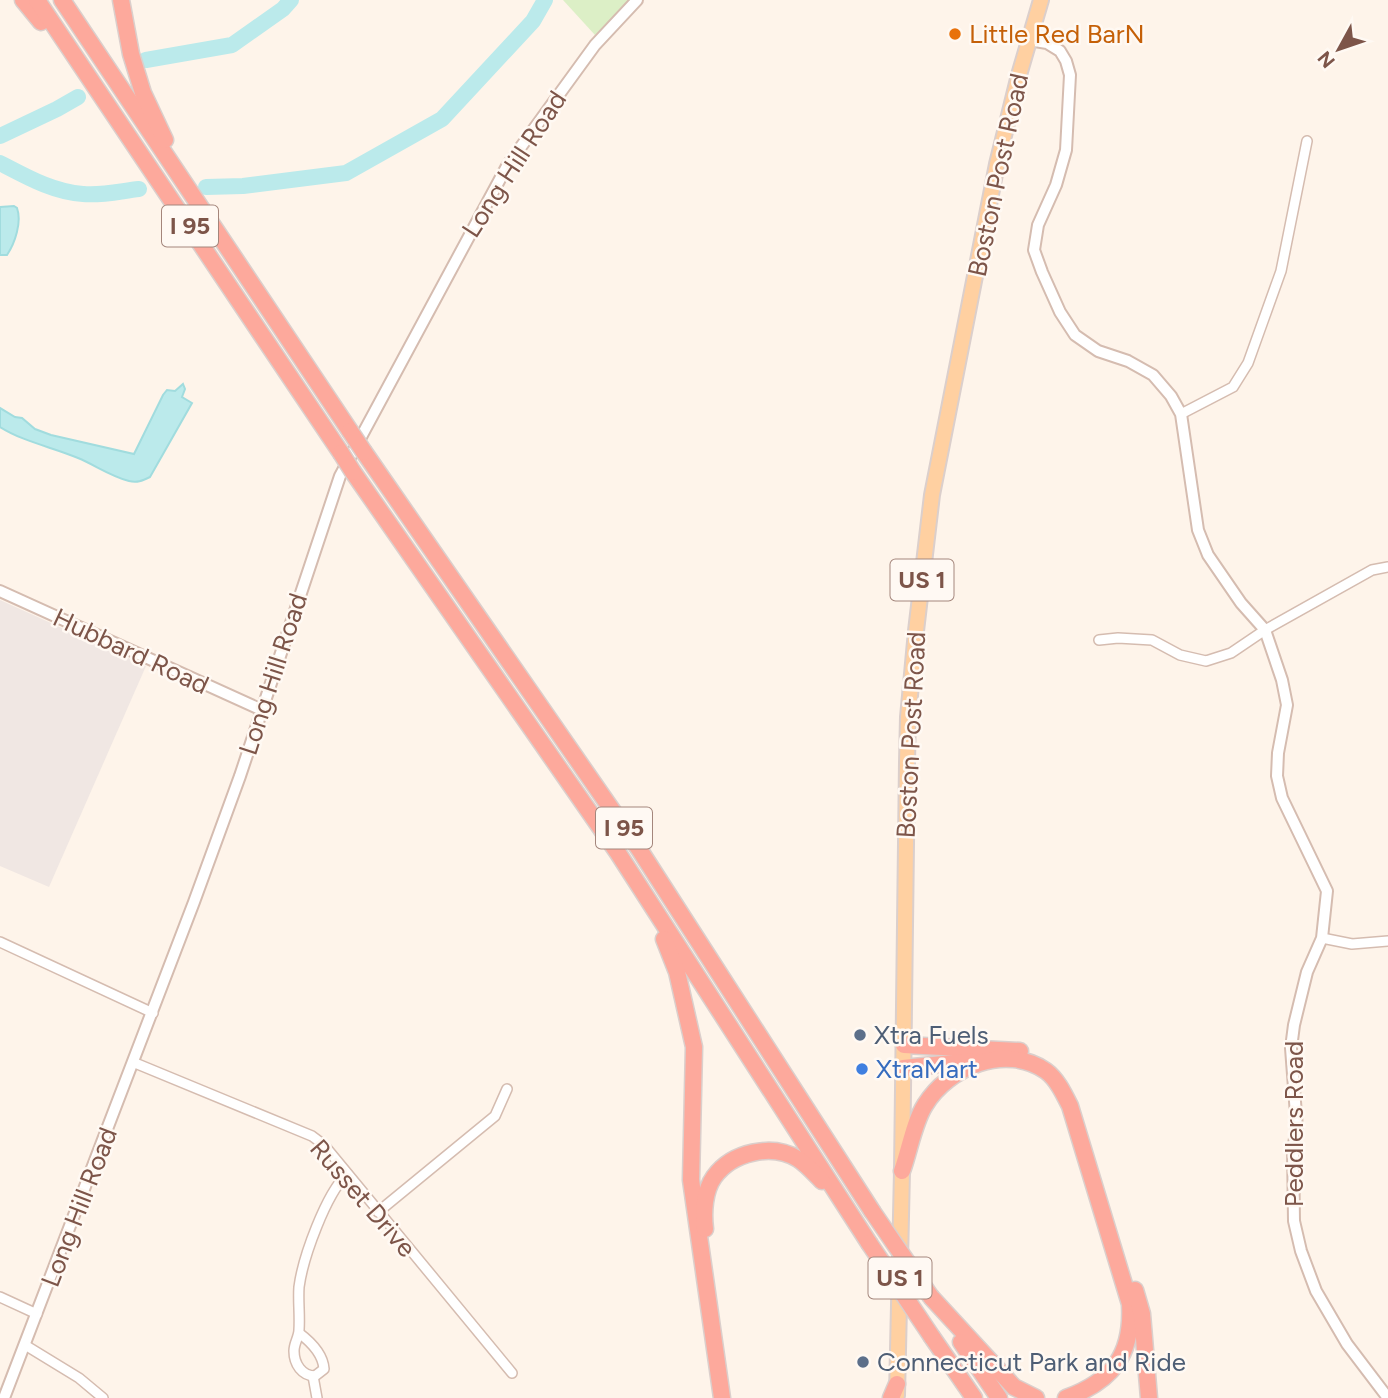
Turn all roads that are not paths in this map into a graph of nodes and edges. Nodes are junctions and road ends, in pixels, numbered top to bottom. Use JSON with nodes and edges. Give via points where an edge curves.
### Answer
{"nodes":[{"id":1,"x":23,"y":0,"type":"edge"},
{"id":2,"x":37,"y":0,"type":"edge"},
{"id":3,"x":61,"y":0,"type":"edge"},
{"id":4,"x":121,"y":0,"type":"edge"},
{"id":5,"x":636,"y":0,"type":"edge"},
{"id":6,"x":1041,"y":0,"type":"edge"},
{"id":7,"x":1029,"y":40,"type":"junction"},
{"id":8,"x":117,"y":119,"type":"junction"},
{"id":9,"x":1307,"y":141,"type":"dead end"},
{"id":10,"x":214,"y":228,"type":"junction"},
{"id":11,"x":1181,"y":414,"type":"junction"},
{"id":12,"x":1388,"y":567,"type":"edge"},
{"id":13,"x":0,"y":591,"type":"edge"},
{"id":14,"x":1265,"y":630,"type":"junction"},
{"id":15,"x":1099,"y":640,"type":"dead end"},
{"id":16,"x":262,"y":710,"type":"junction"},
{"id":17,"x":618,"y":853,"type":"junction"},
{"id":18,"x":1322,"y":938,"type":"junction"},
{"id":19,"x":1388,"y":941,"type":"edge"},
{"id":20,"x":0,"y":942,"type":"edge"},
{"id":21,"x":153,"y":1013,"type":"junction"},
{"id":22,"x":904,"y":1045,"type":"junction"},
{"id":23,"x":1007,"y":1059,"type":"junction"},
{"id":24,"x":135,"y":1063,"type":"junction"},
{"id":25,"x":904,"y":1068,"type":"junction"},
{"id":26,"x":507,"y":1089,"type":"dead end"},
{"id":27,"x":902,"y":1171,"type":"junction"},
{"id":28,"x":347,"y":1174,"type":"junction"},
{"id":29,"x":378,"y":1212,"type":"junction"},
{"id":30,"x":869,"y":1243,"type":"junction"},
{"id":31,"x":0,"y":1297,"type":"edge"},
{"id":32,"x":931,"y":1297,"type":"junction"},
{"id":33,"x":37,"y":1314,"type":"junction"},
{"id":34,"x":299,"y":1333,"type":"junction"},
{"id":35,"x":25,"y":1345,"type":"junction"},
{"id":36,"x":512,"y":1373,"type":"dead end"},
{"id":37,"x":313,"y":1376,"type":"junction"},
{"id":38,"x":895,"y":1393,"type":"edge"},
{"id":39,"x":4,"y":1398,"type":"edge"},
{"id":40,"x":103,"y":1398,"type":"edge"},
{"id":41,"x":317,"y":1398,"type":"edge"},
{"id":42,"x":722,"y":1398,"type":"edge"},
{"id":43,"x":731,"y":1398,"type":"edge"},
{"id":44,"x":974,"y":1398,"type":"edge"},
{"id":45,"x":999,"y":1398,"type":"edge"},
{"id":46,"x":1036,"y":1398,"type":"edge"},
{"id":47,"x":1066,"y":1398,"type":"edge"},
{"id":48,"x":1149,"y":1398,"type":"edge"},
{"id":49,"x":1388,"y":1398,"type":"edge"}],
"edges":[{"from":1,"to":8,"type":"highway"},
{"from":2,"to":8,"type":"highway","number":"I 95"},
{"from":3,"to":10,"type":"highway","number":"I 95"},
{"from":4,"to":10,"type":"highway","via":[[143,93]]},
{"from":5,"to":16,"type":"street","name":"Long Hill Road","via":[[579,65],[507,166],[363,429],[331,498]]},
{"from":6,"to":7,"type":"main road","name":"Boston Post Road","number":"US 1"},
{"from":7,"to":11,"type":"street","name":"Peddlers Road","via":[[1060,51],[1070,75],[1065,154],[1038,225],[1034,250],[1042,272],[1075,335],[1098,351],[1153,374]]},
{"from":7,"to":22,"type":"main road","name":"Boston Post Road","number":"US 1","via":[[997,163],[932,495],[908,717]]},
{"from":8,"to":17,"type":"highway","number":"I 95","bridge":true,"via":[[353,472]]},
{"from":9,"to":11,"type":"street","via":[[1281,271],[1248,363],[1233,387]]},
{"from":10,"to":32,"type":"highway","number":"I 95","bridge":true,"via":[[639,849]]},
{"from":11,"to":14,"type":"street","name":"Peddlers Road","via":[[1198,530],[1208,555]]},
{"from":12,"to":14,"type":"street","via":[[1372,570]]},
{"from":13,"to":16,"type":"street","name":"Hubbard Road"},
{"from":14,"to":15,"type":"street","via":[[1231,653],[1206,661],[1180,655],[1152,640]]},
{"from":14,"to":18,"type":"street","name":"Peddlers Road","via":[[1287,705],[1278,752],[1282,798],[1327,891]]},
{"from":16,"to":21,"type":"street","name":"Long Hill Road"},
{"from":17,"to":30,"type":"highway","number":"I 95"},
{"from":17,"to":42,"type":"highway","via":[[663,937],[687,1010],[695,1078],[692,1192]]},
{"from":18,"to":19,"type":"street","via":[[1352,944]]},
{"from":18,"to":49,"type":"street","name":"Peddlers Road","via":[[1307,972],[1291,1048],[1297,1128],[1294,1221],[1316,1291],[1347,1344]]},
{"from":20,"to":21,"type":"street"},
{"from":21,"to":24,"type":"street","name":"Long Hill Road"},
{"from":22,"to":25,"type":"main road","name":"Boston Post Road","number":"US 1"},
{"from":22,"to":48,"type":"highway","via":[[1015,1050],[1055,1066],[1069,1082],[1142,1314]]},
{"from":23,"to":25,"type":"highway"},
{"from":23,"to":27,"type":"highway","via":[[966,1066],[943,1083],[924,1106]]},
{"from":23,"to":47,"type":"highway","via":[[1029,1062],[1048,1072],[1060,1086],[1130,1304],[1126,1348],[1112,1371],[1091,1389]]},
{"from":24,"to":28,"type":"street","name":"Russet Drive","via":[[312,1136]]},
{"from":24,"to":33,"type":"street","name":"Long Hill Road"},
{"from":25,"to":27,"type":"main road","name":"Boston Post Road","number":"US 1"},
{"from":26,"to":29,"type":"street","via":[[495,1116]]},
{"from":27,"to":38,"type":"main road","name":"Boston Post Road","number":"US 1"},
{"from":28,"to":29,"type":"street","name":"Russet Drive"},
{"from":28,"to":34,"type":"street","via":[[328,1202],[305,1262]]},
{"from":29,"to":36,"type":"street","name":"Russet Drive"},
{"from":30,"to":43,"type":"highway","via":[[820,1178],[797,1158],[773,1150],[749,1153],[728,1162],[714,1177],[706,1196],[704,1222]]},
{"from":30,"to":44,"type":"highway","number":"I 95","bridge":true},
{"from":31,"to":33,"type":"street"},
{"from":32,"to":45,"type":"highway","number":"I 95"},
{"from":32,"to":46,"type":"highway","via":[[1014,1387]]},
{"from":33,"to":35,"type":"street","name":"Long Hill Road"},
{"from":34,"to":37,"type":"street","via":[[294,1351],[297,1364],[303,1373]]},
{"from":34,"to":37,"type":"street","via":[[324,1365]]},
{"from":35,"to":39,"type":"street","name":"Long Hill Road"},
{"from":35,"to":40,"type":"street"},
{"from":37,"to":41,"type":"street"}]}
